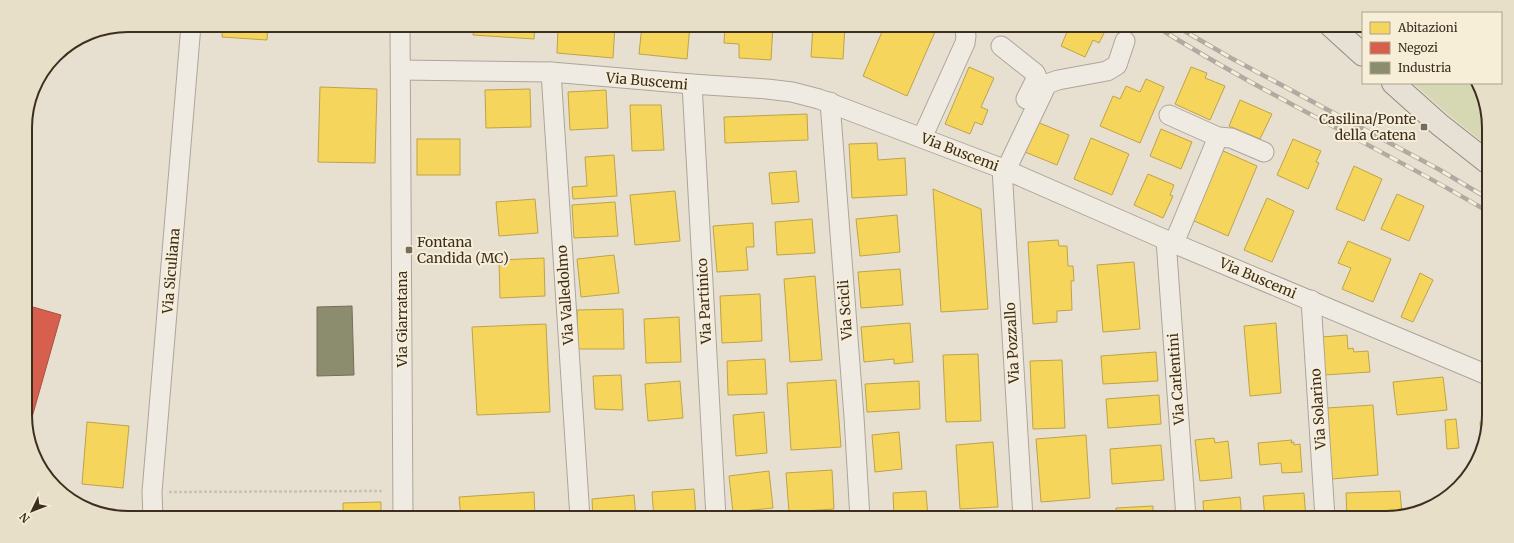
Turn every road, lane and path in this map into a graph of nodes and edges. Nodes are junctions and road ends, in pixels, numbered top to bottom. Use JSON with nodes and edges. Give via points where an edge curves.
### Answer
{"nodes":[{"id":1,"x":190,"y":32,"type":"edge"},
{"id":2,"x":400,"y":32,"type":"edge"},
{"id":3,"x":965,"y":32,"type":"edge"},
{"id":4,"x":1338,"y":32,"type":"edge"},
{"id":5,"x":1125,"y":42,"type":"dead end"},
{"id":6,"x":1001,"y":46,"type":"dead end"},
{"id":7,"x":1362,"y":54,"type":"edge"},
{"id":8,"x":402,"y":70,"type":"junction"},
{"id":9,"x":550,"y":72,"type":"junction"},
{"id":10,"x":692,"y":84,"type":"junction"},
{"id":11,"x":1394,"y":84,"type":"edge"},
{"id":12,"x":830,"y":102,"type":"junction"},
{"id":13,"x":1169,"y":115,"type":"dead end"},
{"id":14,"x":1218,"y":137,"type":"junction"},
{"id":15,"x":922,"y":138,"type":"junction"},
{"id":16,"x":1264,"y":152,"type":"dead end"},
{"id":17,"x":1482,"y":158,"type":"edge"},
{"id":18,"x":1001,"y":168,"type":"junction"},
{"id":19,"x":1170,"y":241,"type":"junction"},
{"id":20,"x":1311,"y":300,"type":"junction"},
{"id":21,"x":1482,"y":373,"type":"edge"},
{"id":22,"x":403,"y":491,"type":"junction"},
{"id":23,"x":152,"y":492,"type":"junction"},
{"id":24,"x":153,"y":511,"type":"edge"},
{"id":25,"x":403,"y":511,"type":"edge"},
{"id":26,"x":580,"y":511,"type":"edge"},
{"id":27,"x":716,"y":511,"type":"edge"},
{"id":28,"x":860,"y":511,"type":"edge"},
{"id":29,"x":1023,"y":511,"type":"edge"},
{"id":30,"x":1186,"y":511,"type":"edge"},
{"id":31,"x":1325,"y":511,"type":"edge"}],
"edges":[{"from":1,"to":23,"type":"street","name":"Via Siculiana"},
{"from":2,"to":8,"type":"street","name":"Via Giarratana"},
{"from":3,"to":15,"type":"street","via":[[965,43]]},
{"from":4,"to":7,"type":"main road"},
{"from":5,"to":18,"type":"street","via":[[1117,65],[1107,72],[1047,84]]},
{"from":6,"to":18,"type":"street","via":[[1035,73],[1036,77]]},
{"from":8,"to":9,"type":"street","name":"Via Buscemi"},
{"from":8,"to":22,"type":"street","name":"Via Giarratana"},
{"from":9,"to":10,"type":"street","name":"Via Buscemi"},
{"from":9,"to":26,"type":"street","name":"Via Valledolmo"},
{"from":10,"to":12,"type":"street","name":"Via Buscemi","via":[[780,90]]},
{"from":10,"to":27,"type":"street","name":"Via Partinico"},
{"from":11,"to":17,"type":"main road"},
{"from":12,"to":15,"type":"street","name":"Via Buscemi"},
{"from":12,"to":28,"type":"street","name":"Via Scicli"},
{"from":13,"to":14,"type":"street"},
{"from":14,"to":16,"type":"street","via":[[1231,138]]},
{"from":14,"to":19,"type":"street"},
{"from":15,"to":18,"type":"street","name":"Via Buscemi"},
{"from":18,"to":19,"type":"street","name":"Via Buscemi"},
{"from":18,"to":29,"type":"street","name":"Via Pozzallo"},
{"from":19,"to":20,"type":"street","name":"Via Buscemi"},
{"from":19,"to":30,"type":"street","name":"Via Carlentini"},
{"from":20,"to":21,"type":"street","name":"Via Buscemi"},
{"from":20,"to":31,"type":"street","name":"Via Solarino"},
{"from":22,"to":23,"type":"path"},
{"from":22,"to":25,"type":"street","name":"Via Giarratana"},
{"from":23,"to":24,"type":"street","name":"Via Siculiana"}]}
